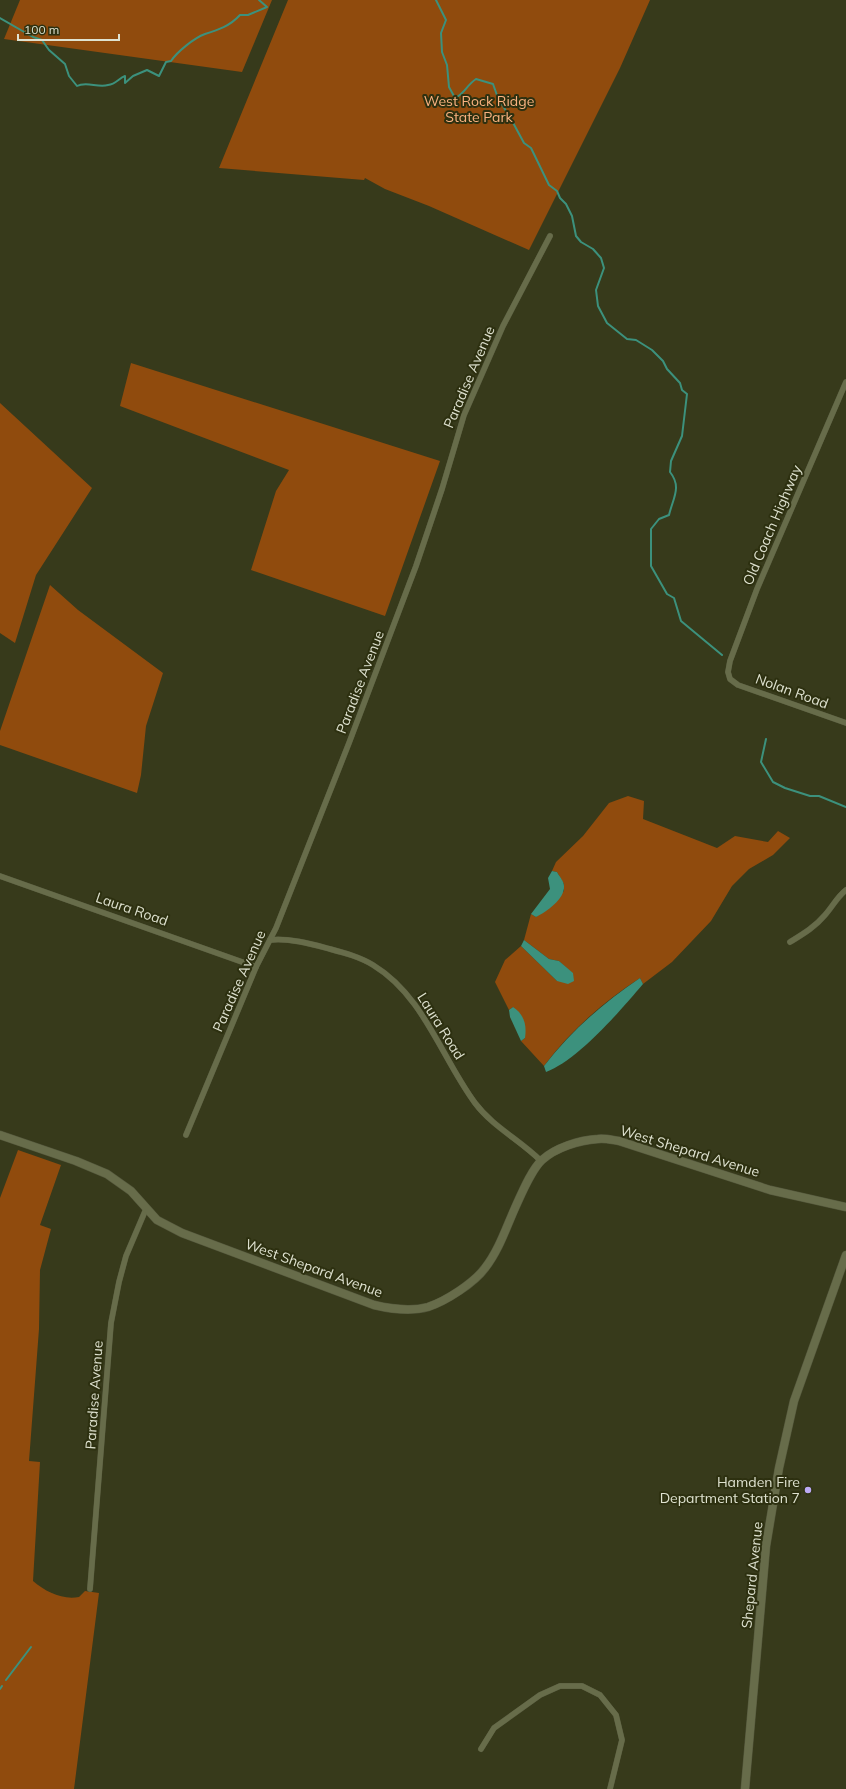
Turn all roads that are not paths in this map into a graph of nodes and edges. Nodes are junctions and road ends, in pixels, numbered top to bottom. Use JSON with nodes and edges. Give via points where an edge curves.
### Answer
{"nodes":[{"id":1,"x":550,"y":236,"type":"dead end"},
{"id":2,"x":846,"y":382,"type":"edge"},
{"id":3,"x":730,"y":679,"type":"joint"},
{"id":4,"x":846,"y":723,"type":"edge"},
{"id":5,"x":0,"y":876,"type":"edge"},
{"id":6,"x":846,"y":890,"type":"edge"},
{"id":7,"x":270,"y":940,"type":"junction"},
{"id":8,"x":790,"y":942,"type":"dead end"},
{"id":9,"x":256,"y":967,"type":"junction"},
{"id":10,"x":0,"y":1135,"type":"edge"},
{"id":11,"x":186,"y":1135,"type":"dead end"},
{"id":12,"x":541,"y":1161,"type":"junction"},
{"id":13,"x":846,"y":1207,"type":"edge"},
{"id":14,"x":146,"y":1209,"type":"junction"},
{"id":15,"x":846,"y":1255,"type":"edge"},
{"id":16,"x":90,"y":1589,"type":"dead end"},
{"id":17,"x":482,"y":1749,"type":"dead end"},
{"id":18,"x":610,"y":1789,"type":"edge"},
{"id":19,"x":745,"y":1789,"type":"edge"}],
"edges":[{"from":1,"to":7,"type":"street","name":"Paradise Avenue","via":[[503,326],[466,409],[442,489],[404,598],[319,822]]},
{"from":2,"to":3,"type":"street","name":"Old Coach Highway","via":[[757,589],[730,661]]},
{"from":3,"to":4,"type":"street","name":"Nolan Road","via":[[738,685]]},
{"from":5,"to":9,"type":"street","name":"Laura Road"},
{"from":6,"to":8,"type":"street","via":[[813,928]]},
{"from":7,"to":9,"type":"street","name":"Paradise Avenue"},
{"from":7,"to":12,"type":"street","name":"Laura Road","via":[[290,940],[351,955],[387,975],[413,1001],[425,1018],[449,1062],[482,1112]]},
{"from":9,"to":11,"type":"street","name":"Paradise Avenue"},
{"from":10,"to":14,"type":"street","name":"West Shepard Avenue","via":[[107,1174],[131,1191]]},
{"from":12,"to":13,"type":"street","name":"West Shepard Avenue","via":[[576,1143],[598,1138],[619,1141],[770,1190]]},
{"from":12,"to":14,"type":"street","name":"West Shepard Avenue","via":[[526,1184],[497,1248],[485,1268],[468,1285],[428,1307],[402,1310],[374,1305],[182,1233],[157,1220]]},
{"from":14,"to":16,"type":"street","name":"Paradise Avenue","via":[[124,1262],[112,1323]]},
{"from":15,"to":19,"type":"street","name":"Shepard Avenue","via":[[794,1401],[779,1468],[766,1546]]},
{"from":17,"to":18,"type":"street","via":[[494,1728],[540,1694],[560,1686],[582,1686],[600,1695],[616,1715],[622,1740]]}]}
